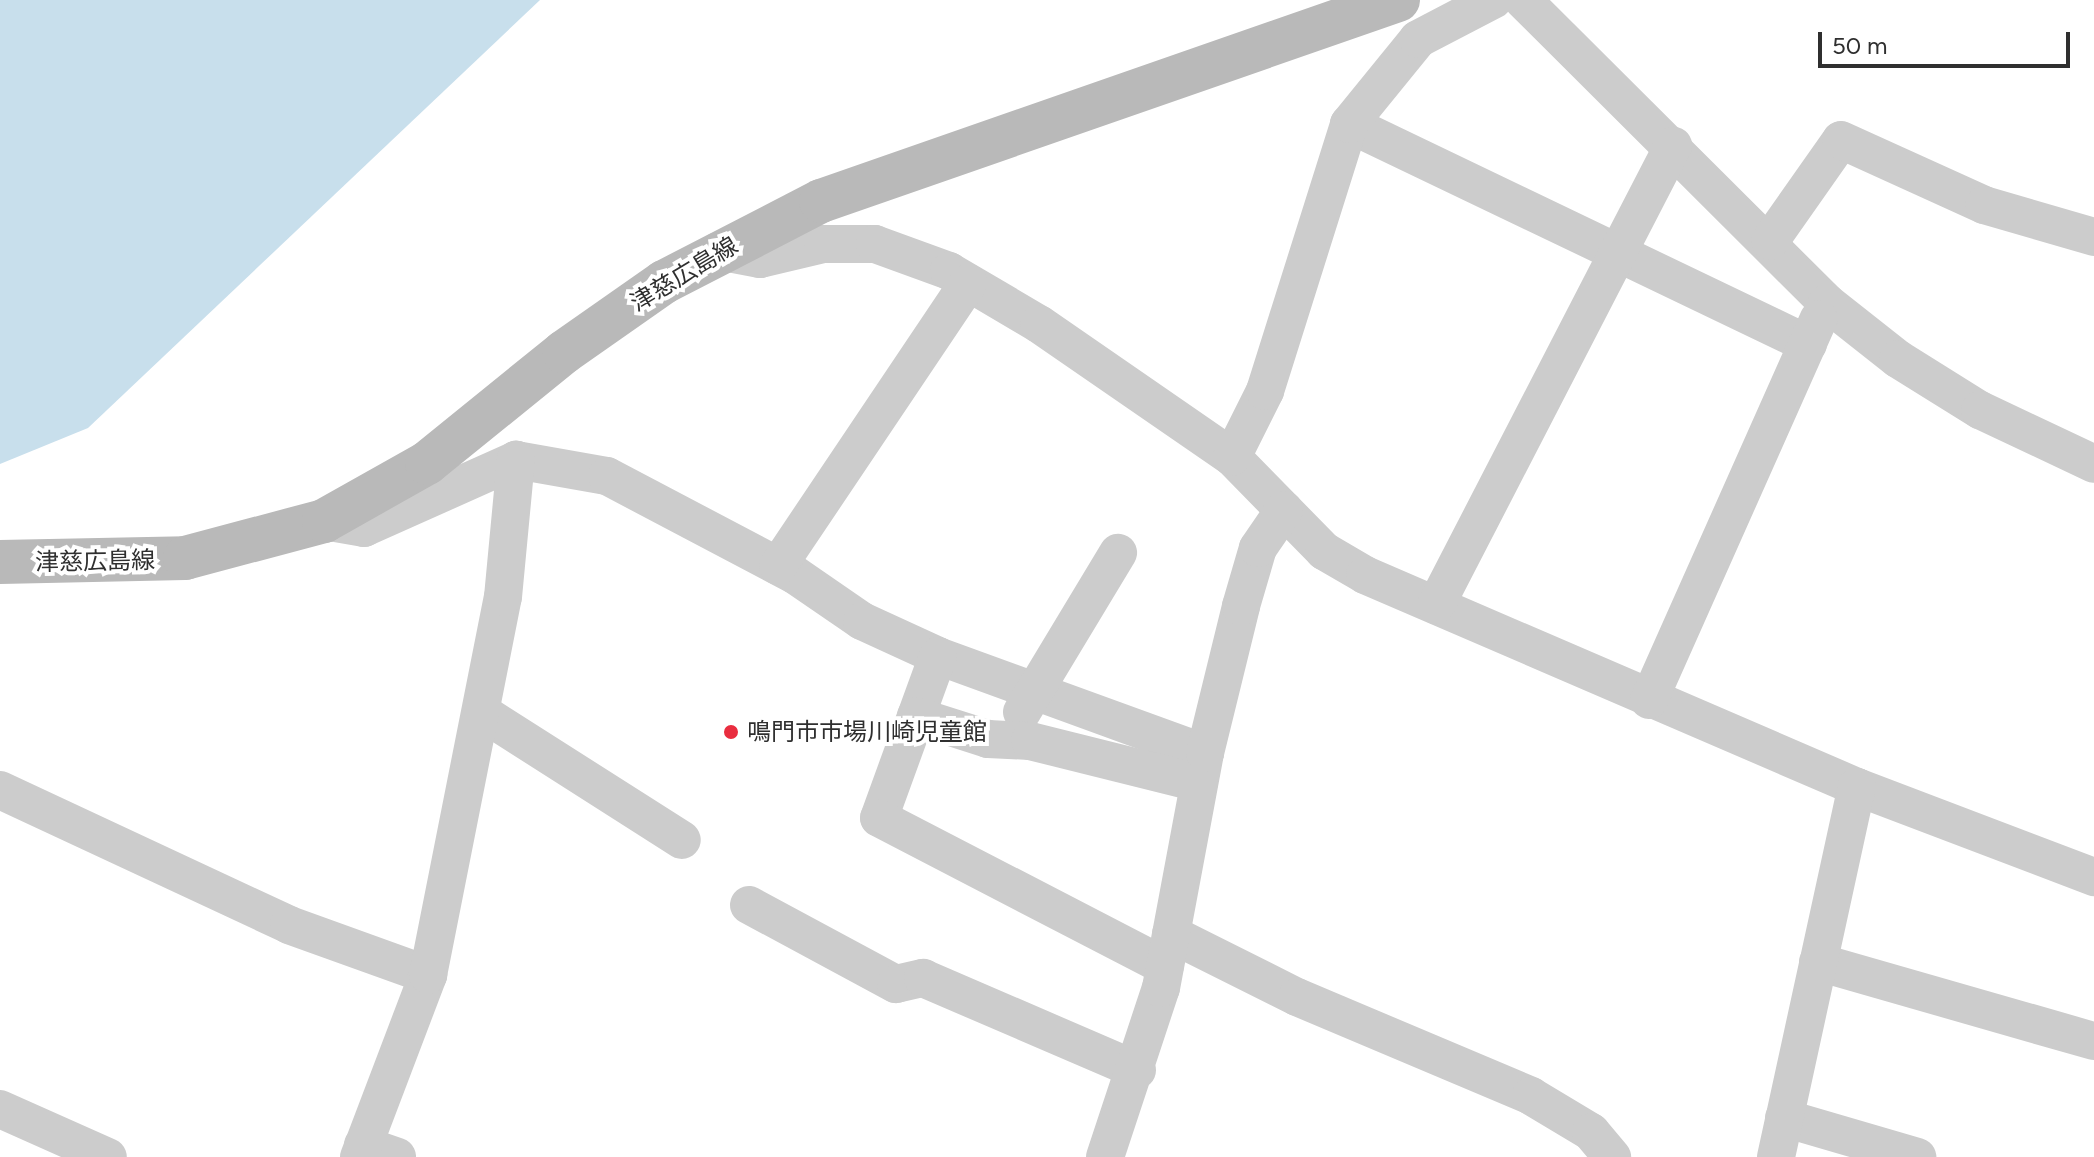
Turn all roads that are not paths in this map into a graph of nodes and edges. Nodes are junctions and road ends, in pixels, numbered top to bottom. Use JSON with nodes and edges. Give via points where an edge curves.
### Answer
{"nodes":[{"id":1,"x":1398,"y":0,"type":"edge"},
{"id":2,"x":1493,"y":0,"type":"edge"},
{"id":3,"x":1523,"y":0,"type":"edge"},
{"id":4,"x":1349,"y":124,"type":"junction"},
{"id":5,"x":1673,"y":146,"type":"junction"},
{"id":6,"x":2094,"y":237,"type":"edge"},
{"id":7,"x":1770,"y":241,"type":"junction"},
{"id":8,"x":718,"y":251,"type":"junction"},
{"id":9,"x":1614,"y":255,"type":"junction"},
{"id":10,"x":968,"y":283,"type":"junction"},
{"id":11,"x":1827,"y":303,"type":"junction"},
{"id":12,"x":1808,"y":344,"type":"junction"},
{"id":13,"x":1232,"y":457,"type":"junction"},
{"id":14,"x":516,"y":460,"type":"junction"},
{"id":15,"x":2094,"y":464,"type":"edge"},
{"id":16,"x":1284,"y":510,"type":"junction"},
{"id":17,"x":324,"y":521,"type":"junction"},
{"id":18,"x":1118,"y":553,"type":"dead end"},
{"id":19,"x":0,"y":562,"type":"edge"},
{"id":20,"x":778,"y":566,"type":"junction"},
{"id":21,"x":1436,"y":605,"type":"junction"},
{"id":22,"x":938,"y":656,"type":"junction"},
{"id":23,"x":1031,"y":690,"type":"junction"},
{"id":24,"x":1649,"y":700,"type":"junction"},
{"id":25,"x":481,"y":712,"type":"junction"},
{"id":26,"x":916,"y":716,"type":"junction"},
{"id":27,"x":1011,"y":740,"type":"junction"},
{"id":28,"x":1202,"y":768,"type":"junction"},
{"id":29,"x":1857,"y":787,"type":"junction"},
{"id":30,"x":0,"y":790,"type":"edge"},
{"id":31,"x":682,"y":840,"type":"dead end"},
{"id":32,"x":2094,"y":877,"type":"edge"},
{"id":33,"x":749,"y":905,"type":"dead end"},
{"id":34,"x":1168,"y":950,"type":"junction"},
{"id":35,"x":1818,"y":962,"type":"junction"},
{"id":36,"x":428,"y":975,"type":"junction"},
{"id":37,"x":2094,"y":1041,"type":"edge"},
{"id":38,"x":1137,"y":1070,"type":"junction"},
{"id":39,"x":0,"y":1109,"type":"edge"},
{"id":40,"x":1784,"y":1118,"type":"junction"},
{"id":41,"x":373,"y":1153,"type":"edge"},
{"id":42,"x":108,"y":1157,"type":"edge"},
{"id":43,"x":1105,"y":1157,"type":"edge"},
{"id":44,"x":1612,"y":1157,"type":"edge"},
{"id":45,"x":1776,"y":1157,"type":"edge"},
{"id":46,"x":1917,"y":1157,"type":"edge"}],
"edges":[{"from":1,"to":8,"type":"main road","name":"津慈広島線","via":[[821,201]]},
{"from":2,"to":4,"type":"street","via":[[1418,39]]},
{"from":3,"to":5,"type":"street"},
{"from":4,"to":9,"type":"street"},
{"from":4,"to":13,"type":"street","via":[[1265,391]]},
{"from":5,"to":7,"type":"street"},
{"from":5,"to":9,"type":"street"},
{"from":6,"to":7,"type":"street","via":[[1984,205],[1841,140]]},
{"from":7,"to":11,"type":"street"},
{"from":8,"to":10,"type":"street","via":[[760,259],[823,244],[875,244]]},
{"from":8,"to":17,"type":"main road","name":"津慈広島線","via":[[564,352],[427,463]]},
{"from":9,"to":12,"type":"street"},
{"from":9,"to":21,"type":"street"},
{"from":10,"to":13,"type":"street"},
{"from":10,"to":20,"type":"street"},
{"from":11,"to":12,"type":"street"},
{"from":11,"to":15,"type":"street","via":[[1898,359],[1980,410]]},
{"from":12,"to":24,"type":"street"},
{"from":13,"to":16,"type":"street"},
{"from":14,"to":17,"type":"street","via":[[364,528]]},
{"from":14,"to":20,"type":"street","via":[[607,476]]},
{"from":14,"to":25,"type":"street","via":[[503,597]]},
{"from":16,"to":21,"type":"street","via":[[1324,551]]},
{"from":16,"to":28,"type":"street","via":[[1258,548]]},
{"from":17,"to":19,"type":"main road","name":"津慈広島線","via":[[185,558]]},
{"from":18,"to":23,"type":"street"},
{"from":20,"to":22,"type":"street","via":[[862,621]]},
{"from":21,"to":24,"type":"street"},
{"from":22,"to":23,"type":"street"},
{"from":22,"to":26,"type":"street"},
{"from":23,"to":27,"type":"street"},
{"from":23,"to":28,"type":"street"},
{"from":24,"to":29,"type":"street"},
{"from":25,"to":31,"type":"street"},
{"from":25,"to":36,"type":"street"},
{"from":26,"to":27,"type":"street","via":[[988,739]]},
{"from":26,"to":34,"type":"street","via":[[879,818]]},
{"from":27,"to":28,"type":"street"},
{"from":28,"to":34,"type":"street"},
{"from":29,"to":32,"type":"street"},
{"from":29,"to":35,"type":"street"},
{"from":30,"to":36,"type":"street","via":[[289,925]]},
{"from":33,"to":38,"type":"street","via":[[896,984],[923,978]]},
{"from":34,"to":38,"type":"street"},
{"from":34,"to":44,"type":"street","via":[[1297,997],[1531,1096],[1591,1132]]},
{"from":35,"to":37,"type":"street"},
{"from":35,"to":40,"type":"street"},
{"from":36,"to":41,"type":"street"},
{"from":38,"to":43,"type":"street"},
{"from":39,"to":42,"type":"street"},
{"from":40,"to":45,"type":"street"},
{"from":40,"to":46,"type":"street"}]}
